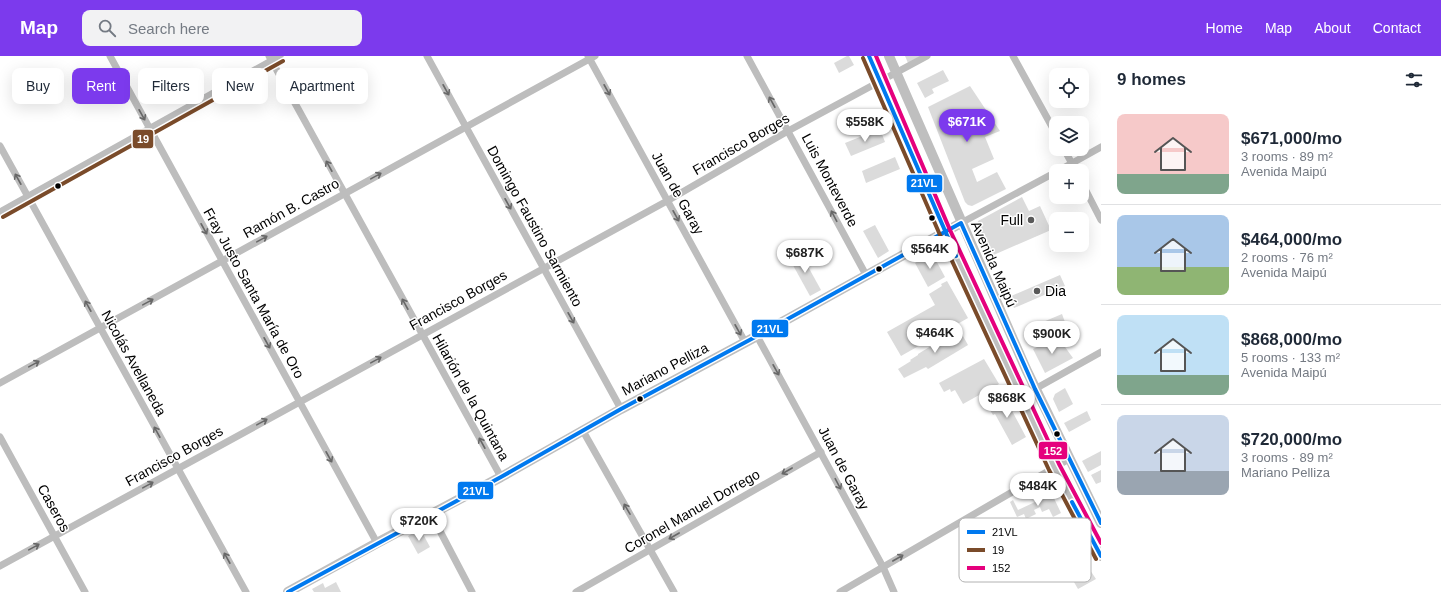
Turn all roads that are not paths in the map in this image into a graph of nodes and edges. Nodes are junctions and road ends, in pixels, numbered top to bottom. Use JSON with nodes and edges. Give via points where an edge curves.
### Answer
{"nodes":[{"id":1,"x":110,"y":56,"type":"edge"},
{"id":2,"x":280,"y":56,"type":"edge"},
{"id":3,"x":427,"y":56,"type":"edge"},
{"id":4,"x":747,"y":56,"type":"edge"},
{"id":5,"x":869,"y":56,"type":"edge"},
{"id":6,"x":889,"y":56,"type":"edge"},
{"id":7,"x":927,"y":56,"type":"edge"},
{"id":8,"x":1013,"y":56,"type":"edge"},
{"id":9,"x":591,"y":57,"type":"edge"},
{"id":10,"x":270,"y":58,"type":"edge"},
{"id":11,"x":896,"y":73,"type":"junction"},
{"id":12,"x":880,"y":82,"type":"junction"},
{"id":13,"x":1049,"y":121,"type":"edge"},
{"id":14,"x":466,"y":127,"type":"junction"},
{"id":15,"x":150,"y":129,"type":"junction"},
{"id":16,"x":788,"y":131,"type":"junction"},
{"id":17,"x":0,"y":146,"type":"edge"},
{"id":18,"x":1101,"y":147,"type":"edge"},
{"id":19,"x":1068,"y":156,"type":"edge"},
{"id":20,"x":1072,"y":163,"type":"joint"},
{"id":21,"x":1049,"y":175,"type":"edge"},
{"id":22,"x":344,"y":194,"type":"junction"},
{"id":23,"x":28,"y":197,"type":"junction"},
{"id":24,"x":1089,"y":197,"type":"edge"},
{"id":25,"x":667,"y":201,"type":"junction"},
{"id":26,"x":0,"y":212,"type":"edge"},
{"id":27,"x":1101,"y":220,"type":"edge"},
{"id":28,"x":961,"y":223,"type":"junction"},
{"id":29,"x":945,"y":232,"type":"junction"},
{"id":30,"x":222,"y":261,"type":"junction"},
{"id":31,"x":544,"y":268,"type":"junction"},
{"id":32,"x":866,"y":275,"type":"junction"},
{"id":33,"x":100,"y":328,"type":"junction"},
{"id":34,"x":422,"y":335,"type":"junction"},
{"id":35,"x":758,"y":336,"type":"junction"},
{"id":36,"x":745,"y":342,"type":"junction"},
{"id":37,"x":1101,"y":352,"type":"edge"},
{"id":38,"x":0,"y":383,"type":"edge"},
{"id":39,"x":1035,"y":389,"type":"junction"},
{"id":40,"x":299,"y":402,"type":"junction"},
{"id":41,"x":621,"y":409,"type":"junction"},
{"id":42,"x":583,"y":431,"type":"junction"},
{"id":43,"x":0,"y":437,"type":"edge"},
{"id":44,"x":821,"y":452,"type":"junction"},
{"id":45,"x":1069,"y":459,"type":"junction"},
{"id":46,"x":1054,"y":467,"type":"junction"},
{"id":47,"x":178,"y":469,"type":"junction"},
{"id":48,"x":501,"y":477,"type":"junction"},
{"id":49,"x":431,"y":514,"type":"junction"},
{"id":50,"x":967,"y":518,"type":"edge"},
{"id":51,"x":1081,"y":518,"type":"edge"},
{"id":52,"x":959,"y":523,"type":"edge"},
{"id":53,"x":1101,"y":523,"type":"edge"},
{"id":54,"x":54,"y":536,"type":"junction"},
{"id":55,"x":1091,"y":537,"type":"edge"},
{"id":56,"x":376,"y":543,"type":"junction"},
{"id":57,"x":651,"y":550,"type":"junction"},
{"id":58,"x":1101,"y":556,"type":"edge"},
{"id":59,"x":0,"y":566,"type":"edge"},
{"id":60,"x":883,"y":567,"type":"junction"},
{"id":61,"x":85,"y":592,"type":"edge"},
{"id":62,"x":246,"y":592,"type":"edge"},
{"id":63,"x":288,"y":592,"type":"edge"},
{"id":64,"x":472,"y":592,"type":"edge"},
{"id":65,"x":576,"y":592,"type":"edge"},
{"id":66,"x":674,"y":592,"type":"edge"},
{"id":67,"x":840,"y":592,"type":"edge"},
{"id":68,"x":894,"y":592,"type":"edge"}],
"edges":[{"from":1,"to":15,"type":"street","name":"Fray Justo Santa María de Oro","one_way":true},
{"from":2,"to":10,"type":"street"},
{"from":3,"to":14,"type":"street","name":"Domingo Faustino Sarmiento","one_way":true},
{"from":16,"to":4,"type":"street","name":"Luis Monteverde","one_way":true},
{"from":5,"to":12,"type":"main road"},
{"from":6,"to":11,"type":"main road","name":"Avenida Maipú"},
{"from":7,"to":11,"type":"street","name":"Francisco Borges"},
{"from":8,"to":13,"type":"street"},
{"from":9,"to":14,"type":"street","name":"Ramón B. Castro"},
{"from":9,"to":25,"type":"street","name":"Juan de Garay","one_way":true},
{"from":10,"to":15,"type":"street"},
{"from":22,"to":10,"type":"street","name":"Hilarión de la Quintana","one_way":true},
{"from":11,"to":12,"type":"street","name":"Francisco Borges"},
{"from":11,"to":28,"type":"main road","name":"Avenida Maipú"},
{"from":12,"to":16,"type":"street","name":"Francisco Borges"},
{"from":12,"to":29,"type":"main road"},
{"from":22,"to":14,"type":"street","name":"Ramón B. Castro","one_way":true},
{"from":14,"to":31,"type":"street","name":"Domingo Faustino Sarmiento","one_way":true},
{"from":15,"to":23,"type":"street"},
{"from":15,"to":30,"type":"street","name":"Fray Justo Santa María de Oro","one_way":true},
{"from":16,"to":25,"type":"street","name":"Francisco Borges"},
{"from":32,"to":16,"type":"street","name":"Luis Monteverde","one_way":true},
{"from":23,"to":17,"type":"street","name":"Nicolás Avellaneda","one_way":true},
{"from":18,"to":20,"type":"street","name":"Mariano Pelliza"},
{"from":19,"to":20,"type":"street"},
{"from":21,"to":28,"type":"street","name":"Mariano Pelliza"},
{"from":30,"to":22,"type":"street","name":"Ramón B. Castro","one_way":true},
{"from":34,"to":22,"type":"street","name":"Hilarión de la Quintana","one_way":true},
{"from":23,"to":26,"type":"street"},
{"from":33,"to":23,"type":"street","name":"Nicolás Avellaneda","one_way":true},
{"from":24,"to":27,"type":"street"},
{"from":25,"to":31,"type":"street","name":"Francisco Borges"},
{"from":25,"to":36,"type":"street","name":"Juan de Garay","one_way":true},
{"from":28,"to":29,"type":"main road","name":"Mariano Pelliza"},
{"from":28,"to":39,"type":"main road","name":"Avenida Maipú"},
{"from":29,"to":32,"type":"main road","name":"Mariano Pelliza"},
{"from":29,"to":46,"type":"main road"},
{"from":33,"to":30,"type":"street","name":"Ramón B. Castro","one_way":true},
{"from":30,"to":40,"type":"street","name":"Fray Justo Santa María de Oro","one_way":true},
{"from":31,"to":34,"type":"street","name":"Francisco Borges"},
{"from":31,"to":41,"type":"street","name":"Domingo Faustino Sarmiento","one_way":true},
{"from":32,"to":35,"type":"main road","name":"Mariano Pelliza"},
{"from":38,"to":33,"type":"street","name":"Ramón B. Castro","one_way":true},
{"from":47,"to":33,"type":"street","name":"Nicolás Avellaneda","one_way":true},
{"from":40,"to":34,"type":"street","name":"Francisco Borges","one_way":true},
{"from":48,"to":34,"type":"street","name":"Hilarión de la Quintana","one_way":true},
{"from":35,"to":36,"type":"main road","name":"Mariano Pelliza"},
{"from":35,"to":44,"type":"street","name":"Juan de Garay","one_way":true},
{"from":36,"to":41,"type":"main road","name":"Mariano Pelliza"},
{"from":37,"to":39,"type":"street"},
{"from":39,"to":45,"type":"main road","name":"Avenida Maipú"},
{"from":47,"to":40,"type":"street","name":"Francisco Borges","one_way":true},
{"from":40,"to":56,"type":"street","name":"Fray Justo Santa María de Oro","one_way":true},
{"from":41,"to":42,"type":"main road","name":"Mariano Pelliza"},
{"from":42,"to":48,"type":"main road","name":"Mariano Pelliza"},
{"from":57,"to":42,"type":"street","one_way":true},
{"from":43,"to":54,"type":"street","name":"Caseros"},
{"from":44,"to":57,"type":"street","name":"Coronel Manuel Dorrego","one_way":true},
{"from":44,"to":60,"type":"street","name":"Juan de Garay","one_way":true},
{"from":45,"to":46,"type":"street"},
{"from":45,"to":53,"type":"main road","name":"Avenida Maipú"},
{"from":50,"to":46,"type":"street","one_way":true},
{"from":46,"to":51,"type":"main road"},
{"from":54,"to":47,"type":"street","name":"Francisco Borges","one_way":true},
{"from":62,"to":47,"type":"street","name":"Nicolás Avellaneda","one_way":true},
{"from":48,"to":49,"type":"main road","name":"Mariano Pelliza"},
{"from":49,"to":56,"type":"main road","name":"Mariano Pelliza"},
{"from":49,"to":64,"type":"street"},
{"from":60,"to":52,"type":"street","one_way":true},
{"from":59,"to":54,"type":"street","name":"Francisco Borges","one_way":true},
{"from":54,"to":61,"type":"street","name":"Caseros"},
{"from":55,"to":58,"type":"main road"},
{"from":56,"to":63,"type":"main road","name":"Mariano Pelliza"},
{"from":57,"to":65,"type":"street","name":"Coronel Manuel Dorrego"},
{"from":57,"to":66,"type":"street"},
{"from":60,"to":67,"type":"street"},
{"from":60,"to":68,"type":"street","name":"Juan de Garay"}]}
